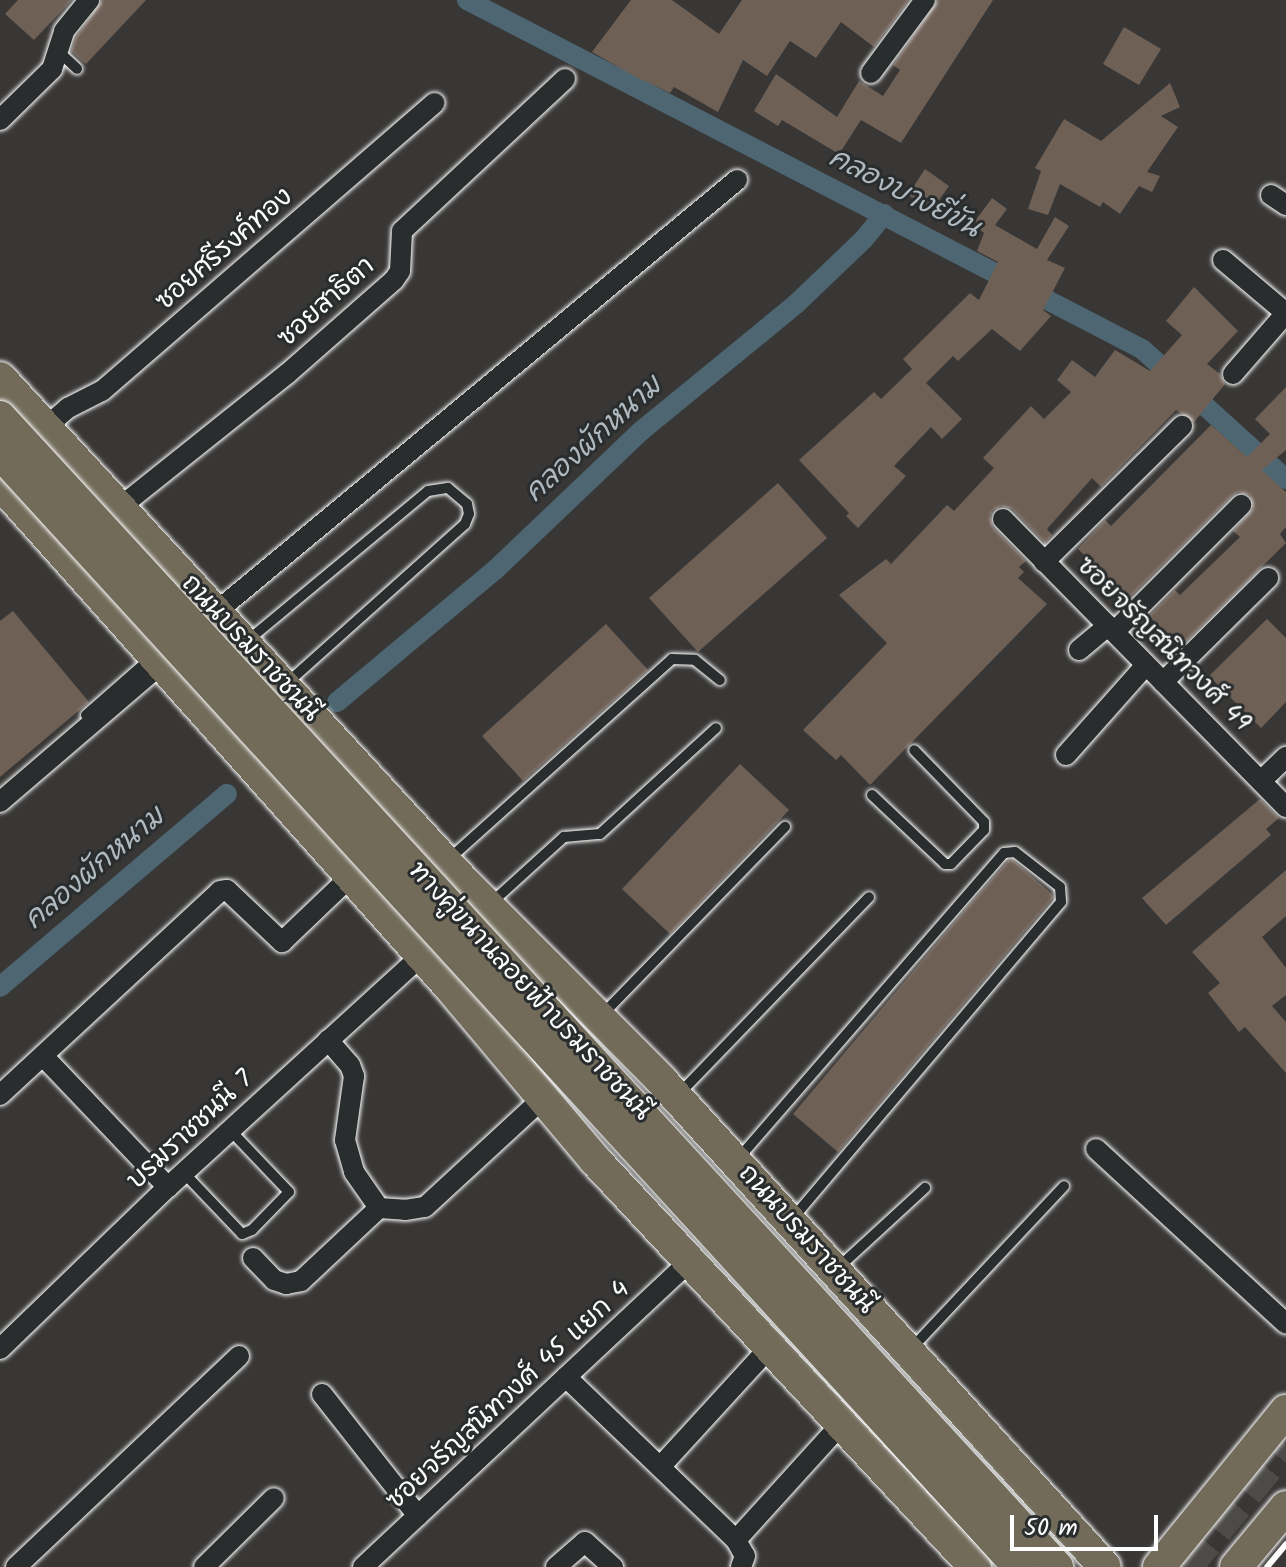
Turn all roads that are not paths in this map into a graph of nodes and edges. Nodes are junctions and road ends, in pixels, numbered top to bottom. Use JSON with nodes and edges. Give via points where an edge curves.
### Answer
{"nodes":[{"id":1,"x":89,"y":0,"type":"edge"},
{"id":2,"x":925,"y":0,"type":"edge"},
{"id":3,"x":58,"y":51,"type":"junction"},
{"id":4,"x":77,"y":69,"type":"dead end"},
{"id":5,"x":871,"y":73,"type":"dead end"},
{"id":6,"x":565,"y":79,"type":"dead end"},
{"id":7,"x":434,"y":103,"type":"dead end"},
{"id":8,"x":0,"y":120,"type":"edge"},
{"id":9,"x":737,"y":180,"type":"dead end"},
{"id":10,"x":1223,"y":260,"type":"dead end"},
{"id":11,"x":1286,"y":313,"type":"edge"},
{"id":12,"x":1233,"y":374,"type":"dead end"},
{"id":13,"x":0,"y":378,"type":"edge"},
{"id":14,"x":0,"y":417,"type":"edge"},
{"id":15,"x":1182,"y":426,"type":"dead end"},
{"id":16,"x":46,"y":427,"type":"junction"},
{"id":17,"x":0,"y":453,"type":"edge"},
{"id":18,"x":0,"y":483,"type":"edge"},
{"id":19,"x":1241,"y":505,"type":"dead end"},
{"id":20,"x":119,"y":508,"type":"junction"},
{"id":21,"x":1003,"y":519,"type":"dead end"},
{"id":22,"x":1044,"y":562,"type":"junction"},
{"id":23,"x":1268,"y":578,"type":"dead end"},
{"id":24,"x":216,"y":612,"type":"junction"},
{"id":25,"x":1111,"y":629,"type":"junction"},
{"id":26,"x":244,"y":643,"type":"junction"},
{"id":27,"x":1079,"y":650,"type":"dead end"},
{"id":28,"x":158,"y":659,"type":"junction"},
{"id":29,"x":1146,"y":665,"type":"junction"},
{"id":30,"x":720,"y":680,"type":"dead end"},
{"id":31,"x":1163,"y":682,"type":"junction"},
{"id":32,"x":284,"y":685,"type":"junction"},
{"id":33,"x":716,"y":728,"type":"dead end"},
{"id":34,"x":914,"y":750,"type":"dead end"},
{"id":35,"x":1066,"y":755,"type":"dead end"},
{"id":36,"x":1286,"y":757,"type":"edge"},
{"id":37,"x":1261,"y":781,"type":"junction"},
{"id":38,"x":0,"y":791,"type":"edge"},
{"id":39,"x":872,"y":795,"type":"dead end"},
{"id":40,"x":0,"y":802,"type":"edge"},
{"id":41,"x":1286,"y":807,"type":"edge"},
{"id":42,"x":785,"y":827,"type":"dead end"},
{"id":43,"x":446,"y":861,"type":"junction"},
{"id":44,"x":351,"y":876,"type":"junction"},
{"id":45,"x":869,"y":897,"type":"dead end"},
{"id":46,"x":495,"y":912,"type":"junction"},
{"id":47,"x":422,"y":955,"type":"junction"},
{"id":48,"x":449,"y":986,"type":"junction"},
{"id":49,"x":600,"y":1018,"type":"junction"},
{"id":50,"x":328,"y":1040,"type":"junction"},
{"id":51,"x":44,"y":1057,"type":"junction"},
{"id":52,"x":0,"y":1095,"type":"edge"},
{"id":53,"x":676,"y":1097,"type":"junction"},
{"id":54,"x":543,"y":1098,"type":"junction"},
{"id":55,"x":230,"y":1130,"type":"junction"},
{"id":56,"x":1096,"y":1149,"type":"dead end"},
{"id":57,"x":735,"y":1162,"type":"junction"},
{"id":58,"x":176,"y":1180,"type":"junction"},
{"id":59,"x":1064,"y":1186,"type":"dead end"},
{"id":60,"x":925,"y":1188,"type":"dead end"},
{"id":61,"x":379,"y":1208,"type":"junction"},
{"id":62,"x":789,"y":1222,"type":"junction"},
{"id":63,"x":253,"y":1258,"type":"dead end"},
{"id":64,"x":689,"y":1262,"type":"junction"},
{"id":65,"x":834,"y":1271,"type":"junction"},
{"id":66,"x":1286,"y":1324,"type":"edge"},
{"id":67,"x":769,"y":1348,"type":"junction"},
{"id":68,"x":0,"y":1349,"type":"edge"},
{"id":69,"x":908,"y":1352,"type":"junction"},
{"id":70,"x":239,"y":1356,"type":"dead end"},
{"id":71,"x":566,"y":1377,"type":"junction"},
{"id":72,"x":322,"y":1394,"type":"dead end"},
{"id":73,"x":1286,"y":1411,"type":"edge"},
{"id":74,"x":841,"y":1424,"type":"junction"},
{"id":75,"x":982,"y":1434,"type":"junction"},
{"id":76,"x":660,"y":1467,"type":"junction"},
{"id":77,"x":274,"y":1498,"type":"dead end"},
{"id":78,"x":914,"y":1501,"type":"junction"},
{"id":79,"x":1286,"y":1507,"type":"edge"},
{"id":80,"x":418,"y":1516,"type":"junction"},
{"id":81,"x":1072,"y":1531,"type":"junction"},
{"id":82,"x":736,"y":1540,"type":"junction"},
{"id":83,"x":16,"y":1567,"type":"edge"},
{"id":84,"x":204,"y":1567,"type":"edge"},
{"id":85,"x":363,"y":1567,"type":"edge"},
{"id":86,"x":556,"y":1567,"type":"edge"},
{"id":87,"x":613,"y":1567,"type":"edge"},
{"id":88,"x":741,"y":1567,"type":"edge"},
{"id":89,"x":975,"y":1567,"type":"edge"},
{"id":90,"x":1003,"y":1567,"type":"edge"},
{"id":91,"x":1019,"y":1567,"type":"edge"},
{"id":92,"x":1057,"y":1567,"type":"edge"},
{"id":93,"x":1070,"y":1567,"type":"edge"},
{"id":94,"x":1079,"y":1567,"type":"edge"},
{"id":95,"x":1105,"y":1567,"type":"edge"},
{"id":96,"x":1159,"y":1567,"type":"edge"},
{"id":97,"x":1236,"y":1567,"type":"edge"}],
"edges":[{"from":1,"to":3,"type":"street","via":[[64,31]]},
{"from":2,"to":5,"type":"street"},
{"from":3,"to":4,"type":"lane"},
{"from":3,"to":8,"type":"street","via":[[52,69]]},
{"from":6,"to":20,"type":"street","name":"ซอยสาธิตา","via":[[402,231],[400,271],[394,280],[287,374]]},
{"from":7,"to":16,"type":"street","name":"ซอยศรีรงค์ทอง","via":[[102,391],[68,408]]},
{"from":9,"to":24,"type":"street"},
{"from":10,"to":11,"type":"street"},
{"from":11,"to":12,"type":"street"},
{"from":13,"to":16,"type":"main road","name":"ถนนบรมราชชนนี"},
{"from":14,"to":92,"type":"main road","name":"ทางคู่ขนานลอยฟ้าบรมราชชนนี","bridge":true},
{"from":15,"to":22,"type":"street"},
{"from":16,"to":20,"type":"main road","name":"ถนนบรมราชชนนี"},
{"from":17,"to":91,"type":"main road","name":"ทางคู่ขนานลอยฟ้าบรมราชชนนี","bridge":true},
{"from":18,"to":28,"type":"main road"},
{"from":19,"to":25,"type":"street"},
{"from":20,"to":24,"type":"main road","name":"ถนนบรมราชชนนี"},
{"from":21,"to":22,"type":"street","name":"ซอยจรัญสนิทวงศ์ 49"},
{"from":22,"to":25,"type":"street","name":"ซอยจรัญสนิทวงศ์ 49"},
{"from":23,"to":31,"type":"street"},
{"from":24,"to":26,"type":"main road","name":"ถนนบรมราชชนนี"},
{"from":25,"to":27,"type":"street"},
{"from":25,"to":29,"type":"street","name":"ซอยจรัญสนิทวงศ์ 49"},
{"from":26,"to":32,"type":"main road","name":"ถนนบรมราชชนนี"},
{"from":26,"to":32,"type":"lane","via":[[428,491],[448,488],[467,504],[465,524]]},
{"from":28,"to":38,"type":"lane"},
{"from":28,"to":40,"type":"street"},
{"from":28,"to":44,"type":"main road"},
{"from":29,"to":31,"type":"street","name":"ซอยจรัญสนิทวงศ์ 49"},
{"from":29,"to":35,"type":"street"},
{"from":30,"to":43,"type":"lane","via":[[695,660],[672,659]]},
{"from":31,"to":37,"type":"street","name":"ซอยจรัญสนิทวงศ์ 49"},
{"from":32,"to":43,"type":"main road","name":"ถนนบรมราชชนนี"},
{"from":33,"to":46,"type":"lane","via":[[600,834],[564,837]]},
{"from":34,"to":39,"type":"lane","via":[[984,822],[984,830],[945,864]]},
{"from":36,"to":37,"type":"street"},
{"from":37,"to":41,"type":"street","name":"ซอยจรัญสนิทวงศ์ 49"},
{"from":42,"to":49,"type":"lane"},
{"from":43,"to":46,"type":"main road","name":"ถนนบรมราชชนนี"},
{"from":44,"to":47,"type":"main road"},
{"from":44,"to":51,"type":"street","via":[[282,942],[227,890],[220,891]]},
{"from":45,"to":53,"type":"lane"},
{"from":46,"to":49,"type":"main road","name":"ถนนบรมราชชนนี"},
{"from":46,"to":93,"type":"main road","name":"ถนนบรมราชชนนี","via":[[629,1088]]},
{"from":47,"to":48,"type":"main road"},
{"from":47,"to":50,"type":"street","name":"บรมราชชนนี 7"},
{"from":48,"to":54,"type":"main road"},
{"from":48,"to":90,"type":"main road","via":[[583,1099]]},
{"from":49,"to":53,"type":"main road","name":"ถนนบรมราชชนนี"},
{"from":50,"to":55,"type":"street","name":"บรมราชชนนี 7"},
{"from":50,"to":61,"type":"street","via":[[354,1076],[345,1140],[354,1172]]},
{"from":51,"to":52,"type":"street"},
{"from":51,"to":58,"type":"street"},
{"from":53,"to":57,"type":"main road","name":"ถนนบรมราชชนนี"},
{"from":54,"to":61,"type":"street","via":[[425,1207]]},
{"from":54,"to":64,"type":"main road"},
{"from":55,"to":58,"type":"street","name":"บรมราชชนนี 7"},
{"from":55,"to":58,"type":"lane","via":[[289,1192],[252,1230],[242,1234]]},
{"from":56,"to":66,"type":"street"},
{"from":57,"to":62,"type":"main road","name":"ถนนบรมราชชนนี"},
{"from":57,"to":62,"type":"lane","via":[[1004,853],[1015,852],[1060,887],[1061,902]]},
{"from":58,"to":68,"type":"street","name":"บรมราชชนนี 7"},
{"from":59,"to":69,"type":"lane"},
{"from":60,"to":65,"type":"lane"},
{"from":61,"to":63,"type":"street","via":[[301,1281],[274,1280]]},
{"from":62,"to":65,"type":"main road","name":"ถนนบรมราชชนนี"},
{"from":64,"to":67,"type":"main road"},
{"from":64,"to":71,"type":"street","name":"ซอยจรัญสนิทวงศ์ 45 แยก 4"},
{"from":65,"to":69,"type":"main road","name":"ถนนบรมราชชนนี"},
{"from":67,"to":74,"type":"main road"},
{"from":67,"to":76,"type":"street"},
{"from":69,"to":75,"type":"main road","name":"ถนนบรมราชชนนี"},
{"from":70,"to":83,"type":"street"},
{"from":71,"to":76,"type":"street"},
{"from":71,"to":80,"type":"street","name":"ซอยจรัญสนิทวงศ์ 45 แยก 4"},
{"from":72,"to":80,"type":"street"},
{"from":73,"to":96,"type":"main road"},
{"from":74,"to":78,"type":"main road"},
{"from":74,"to":82,"type":"street"},
{"from":75,"to":78,"type":"main road","via":[[991,1458],[983,1488],[966,1505],[939,1508]]},
{"from":75,"to":81,"type":"main road","name":"ถนนบรมราชชนนี"},
{"from":76,"to":82,"type":"street"},
{"from":77,"to":84,"type":"street"},
{"from":78,"to":89,"type":"main road"},
{"from":79,"to":97,"type":"main road"},
{"from":80,"to":85,"type":"street","name":"ซอยจรัญสนิทวงศ์ 45 แยก 4"},
{"from":81,"to":94,"type":"main road","via":[[1081,1556]]},
{"from":81,"to":95,"type":"main road","name":"ถนนบรมราชชนนี"},
{"from":82,"to":88,"type":"street","via":[[745,1556]]},
{"from":86,"to":87,"type":"street","via":[[585,1542]]}]}
